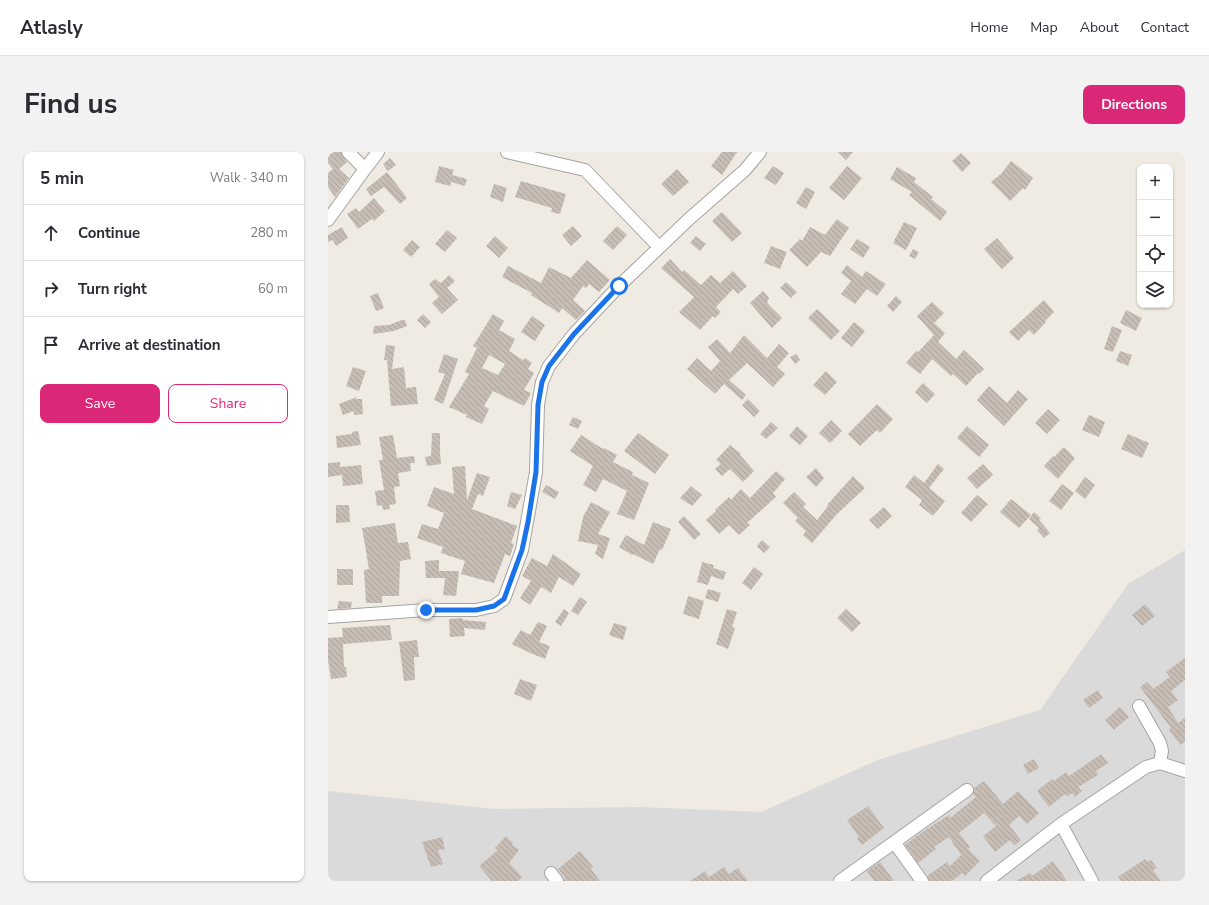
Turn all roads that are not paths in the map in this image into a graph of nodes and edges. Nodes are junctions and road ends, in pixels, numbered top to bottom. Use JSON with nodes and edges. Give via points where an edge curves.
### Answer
{"nodes":[{"id":1,"x":348,"y":152,"type":"edge"},
{"id":2,"x":378,"y":152,"type":"edge"},
{"id":3,"x":507,"y":152,"type":"edge"},
{"id":4,"x":760,"y":152,"type":"edge"},
{"id":5,"x":365,"y":169,"type":"junction"},
{"id":6,"x":328,"y":220,"type":"edge"},
{"id":7,"x":659,"y":247,"type":"junction"},
{"id":8,"x":328,"y":617,"type":"edge"},
{"id":9,"x":1139,"y":706,"type":"dead end"},
{"id":10,"x":1160,"y":763,"type":"junction"},
{"id":11,"x":1185,"y":771,"type":"edge"},
{"id":12,"x":967,"y":790,"type":"dead end"},
{"id":13,"x":1061,"y":824,"type":"junction"},
{"id":14,"x":894,"y":842,"type":"junction"},
{"id":15,"x":840,"y":881,"type":"edge"},
{"id":16,"x":922,"y":881,"type":"edge"},
{"id":17,"x":987,"y":881,"type":"edge"},
{"id":18,"x":1092,"y":881,"type":"edge"}],
"edges":[{"from":1,"to":5,"type":"street"},
{"from":2,"to":5,"type":"street"},
{"from":3,"to":7,"type":"street","via":[[585,170]]},
{"from":4,"to":7,"type":"street","via":[[745,170]]},
{"from":5,"to":6,"type":"street"},
{"from":7,"to":8,"type":"street","via":[[574,334],[549,366],[542,382],[538,405],[536,472],[522,550],[504,599],[494,606],[476,610],[426,610]]},
{"from":9,"to":10,"type":"street","via":[[1160,743]]},
{"from":10,"to":11,"type":"street"},
{"from":10,"to":13,"type":"street","via":[[1146,767]]},
{"from":12,"to":14,"type":"street"},
{"from":13,"to":17,"type":"street"},
{"from":13,"to":18,"type":"street"},
{"from":14,"to":15,"type":"street"},
{"from":14,"to":16,"type":"street"}]}
